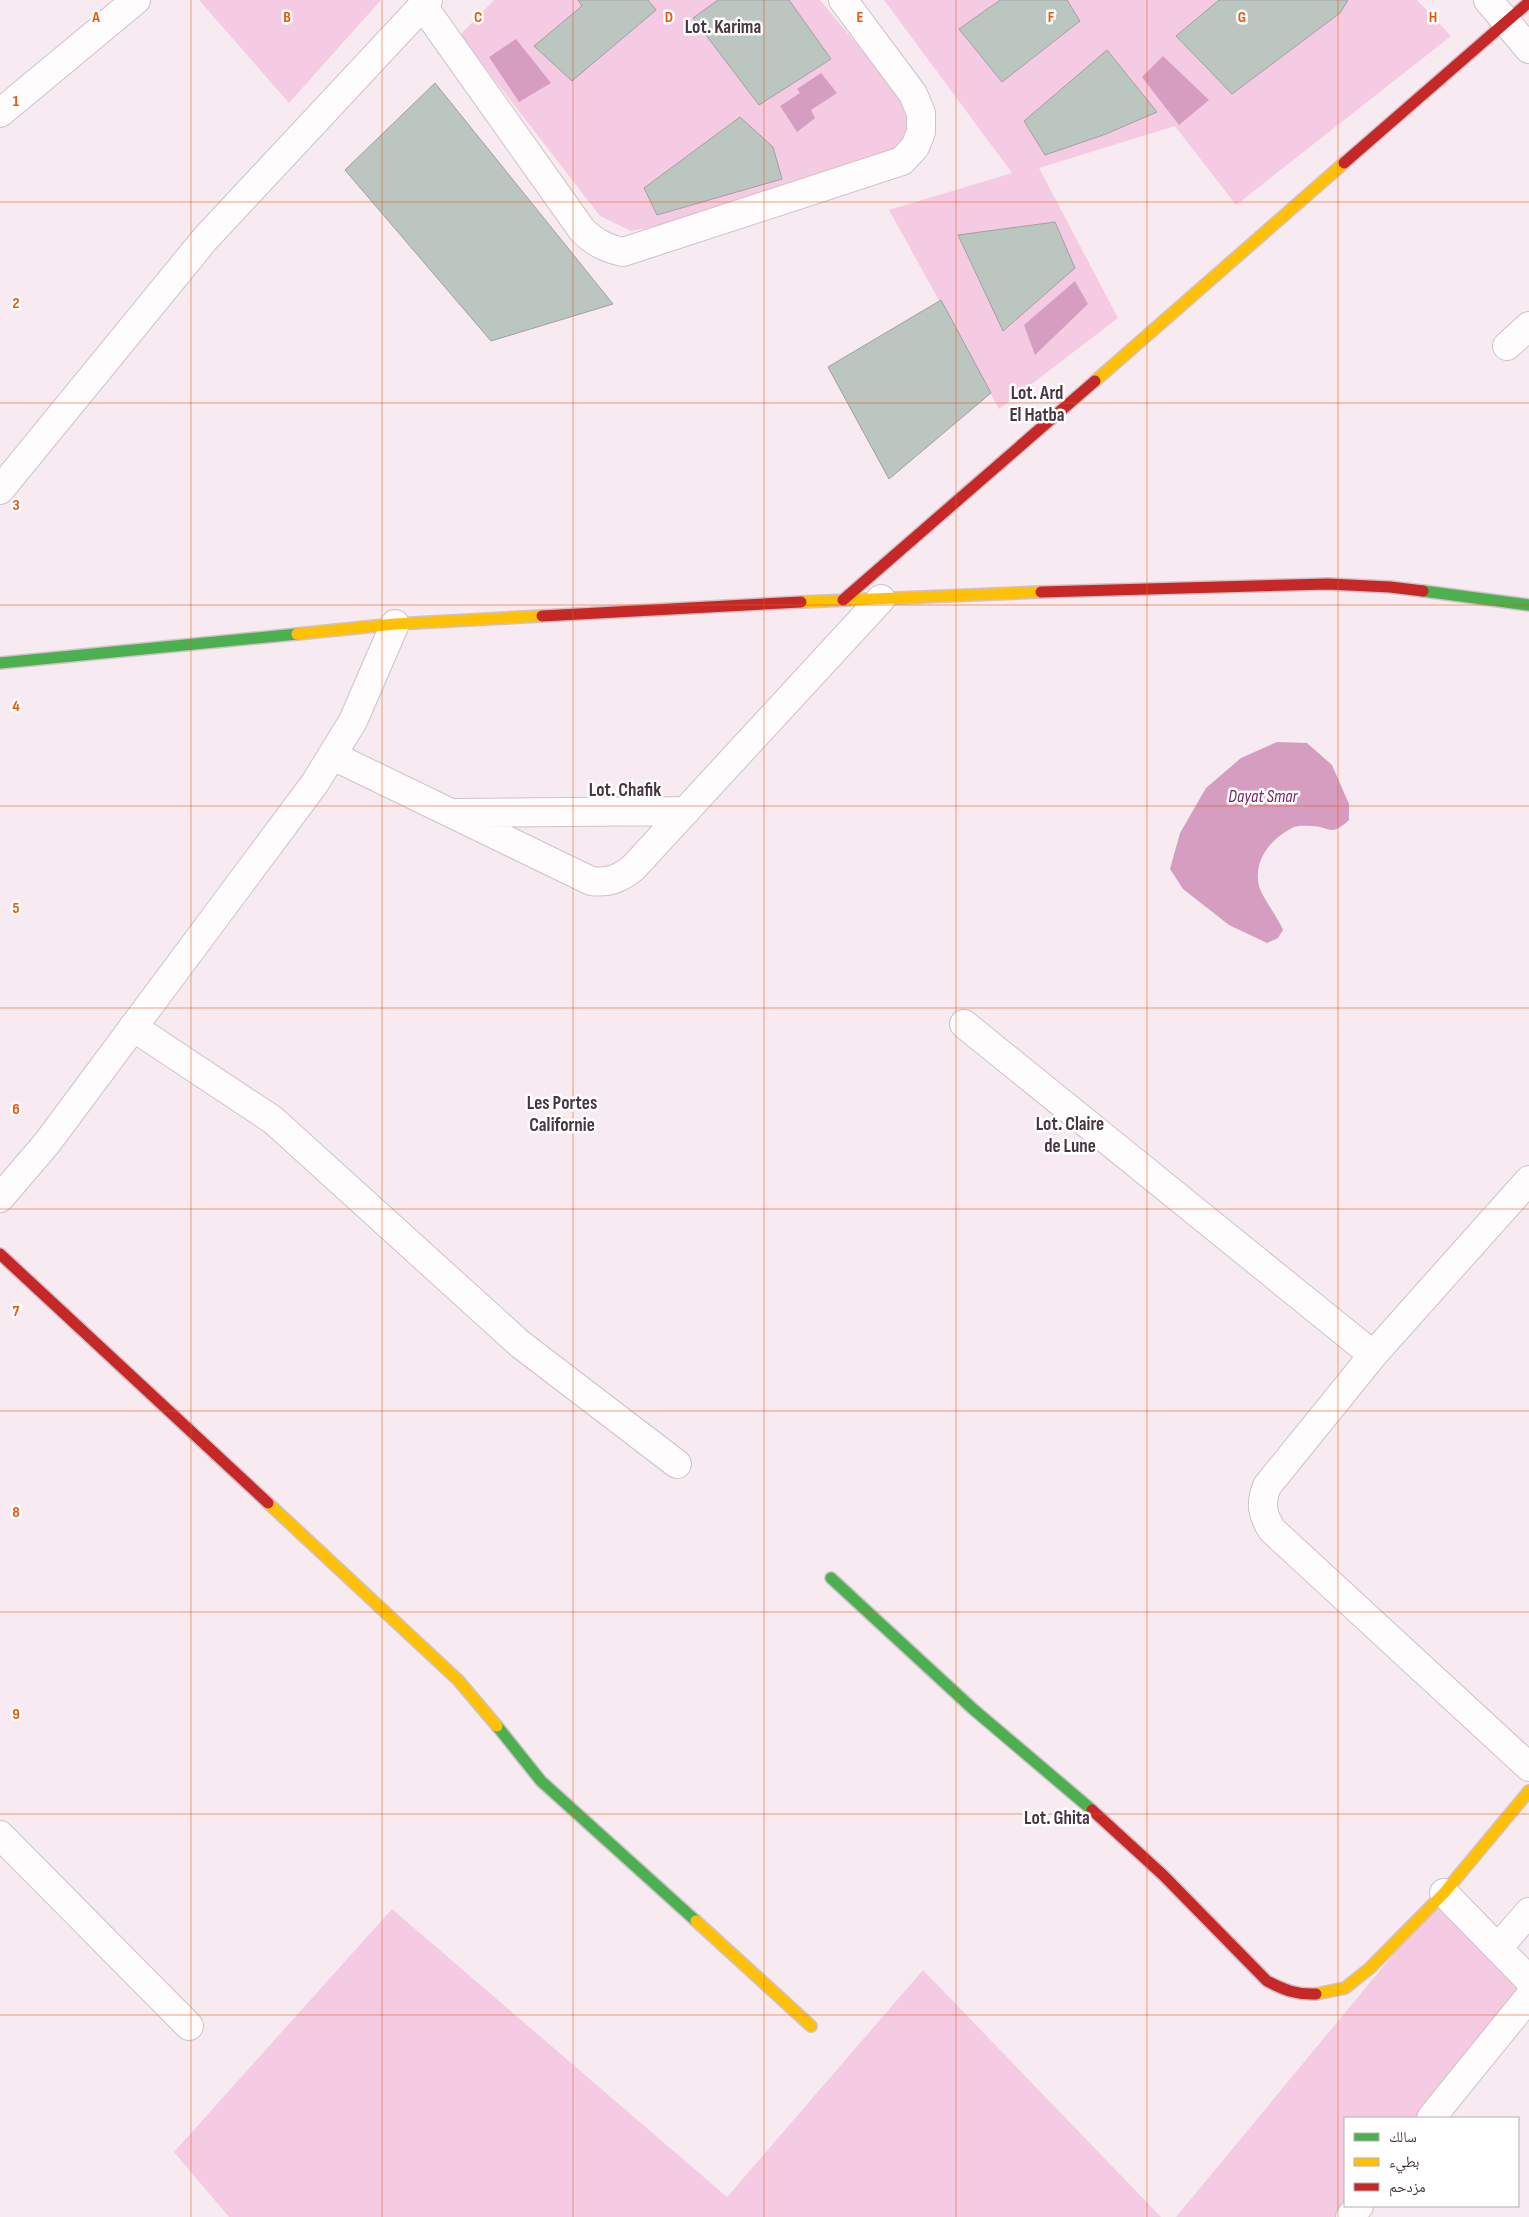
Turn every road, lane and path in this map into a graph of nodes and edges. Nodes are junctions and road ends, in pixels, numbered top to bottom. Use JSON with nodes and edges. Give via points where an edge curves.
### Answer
{"nodes":[{"id":1,"x":136,"y":0,"type":"edge"},
{"id":2,"x":843,"y":0,"type":"edge"},
{"id":3,"x":1488,"y":0,"type":"edge"},
{"id":4,"x":1529,"y":2,"type":"edge"},
{"id":5,"x":425,"y":3,"type":"edge"},
{"id":6,"x":1506,"y":22,"type":"junction"},
{"id":7,"x":1529,"y":49,"type":"edge"},
{"id":8,"x":0,"y":113,"type":"edge"},
{"id":9,"x":1529,"y":326,"type":"edge"},
{"id":10,"x":1507,"y":346,"type":"dead end"},
{"id":11,"x":0,"y":490,"type":"edge"},
{"id":12,"x":881,"y":599,"type":"junction"},
{"id":13,"x":842,"y":600,"type":"junction"},
{"id":14,"x":1529,"y":605,"type":"edge"},
{"id":15,"x":395,"y":624,"type":"junction"},
{"id":16,"x":0,"y":663,"type":"edge"},
{"id":17,"x":333,"y":756,"type":"junction"},
{"id":18,"x":686,"y":811,"type":"junction"},
{"id":19,"x":452,"y":813,"type":"junction"},
{"id":20,"x":964,"y":1024,"type":"dead end"},
{"id":21,"x":133,"y":1027,"type":"junction"},
{"id":22,"x":1529,"y":1180,"type":"edge"},
{"id":23,"x":0,"y":1198,"type":"edge"},
{"id":24,"x":0,"y":1254,"type":"edge"},
{"id":25,"x":1373,"y":1355,"type":"junction"},
{"id":26,"x":677,"y":1464,"type":"dead end"},
{"id":27,"x":831,"y":1578,"type":"dead end"},
{"id":28,"x":1529,"y":1768,"type":"edge"},
{"id":29,"x":1529,"y":1791,"type":"edge"},
{"id":30,"x":0,"y":1835,"type":"edge"},
{"id":31,"x":1444,"y":1893,"type":"junction"},
{"id":32,"x":1529,"y":1912,"type":"edge"},
{"id":33,"x":1498,"y":1948,"type":"junction"},
{"id":34,"x":1529,"y":1980,"type":"edge"},
{"id":35,"x":1529,"y":1997,"type":"edge"},
{"id":36,"x":189,"y":2026,"type":"dead end"},
{"id":37,"x":811,"y":2026,"type":"dead end"},
{"id":38,"x":1431,"y":2117,"type":"edge"},
{"id":39,"x":1358,"y":2207,"type":"edge"},
{"id":40,"x":1350,"y":2217,"type":"edge"}],
"edges":[{"from":1,"to":8,"type":"street"},
{"from":2,"to":5,"type":"street","via":[[913,94],[921,113],[921,132],[915,148],[902,161],[623,252],[594,242],[582,230]]},
{"from":3,"to":6,"type":"street"},
{"from":4,"to":6,"type":"street"},
{"from":5,"to":11,"type":"street","via":[[205,239]]},
{"from":6,"to":7,"type":"street"},
{"from":6,"to":13,"type":"street"},
{"from":9,"to":10,"type":"street"},
{"from":12,"to":13,"type":"street"},
{"from":12,"to":14,"type":"street","via":[[1328,584],[1390,587]]},
{"from":12,"to":18,"type":"street"},
{"from":13,"to":15,"type":"street"},
{"from":15,"to":16,"type":"street"},
{"from":15,"to":17,"type":"street","via":[[353,721]]},
{"from":17,"to":19,"type":"street"},
{"from":17,"to":21,"type":"street","via":[[295,812]]},
{"from":18,"to":19,"type":"street"},
{"from":18,"to":19,"type":"street","via":[[633,868],[619,878],[604,882],[591,881]]},
{"from":20,"to":25,"type":"street"},
{"from":21,"to":23,"type":"street","via":[[47,1143]]},
{"from":21,"to":26,"type":"street","via":[[274,1120],[520,1344]]},
{"from":22,"to":25,"type":"street"},
{"from":24,"to":37,"type":"street","via":[[458,1680],[478,1700],[521,1760],[541,1781]]},
{"from":25,"to":28,"type":"street","via":[[1267,1486],[1262,1505],[1264,1517],[1272,1530]]},
{"from":27,"to":31,"type":"street","via":[[973,1709],[1156,1868],[1267,1981],[1286,1991],[1303,1995],[1324,1994],[1345,1988],[1370,1968]]},
{"from":29,"to":31,"type":"street"},
{"from":30,"to":36,"type":"street"},
{"from":31,"to":33,"type":"street"},
{"from":32,"to":33,"type":"street"},
{"from":33,"to":34,"type":"street"},
{"from":35,"to":38,"type":"street"},
{"from":39,"to":40,"type":"street"}]}
